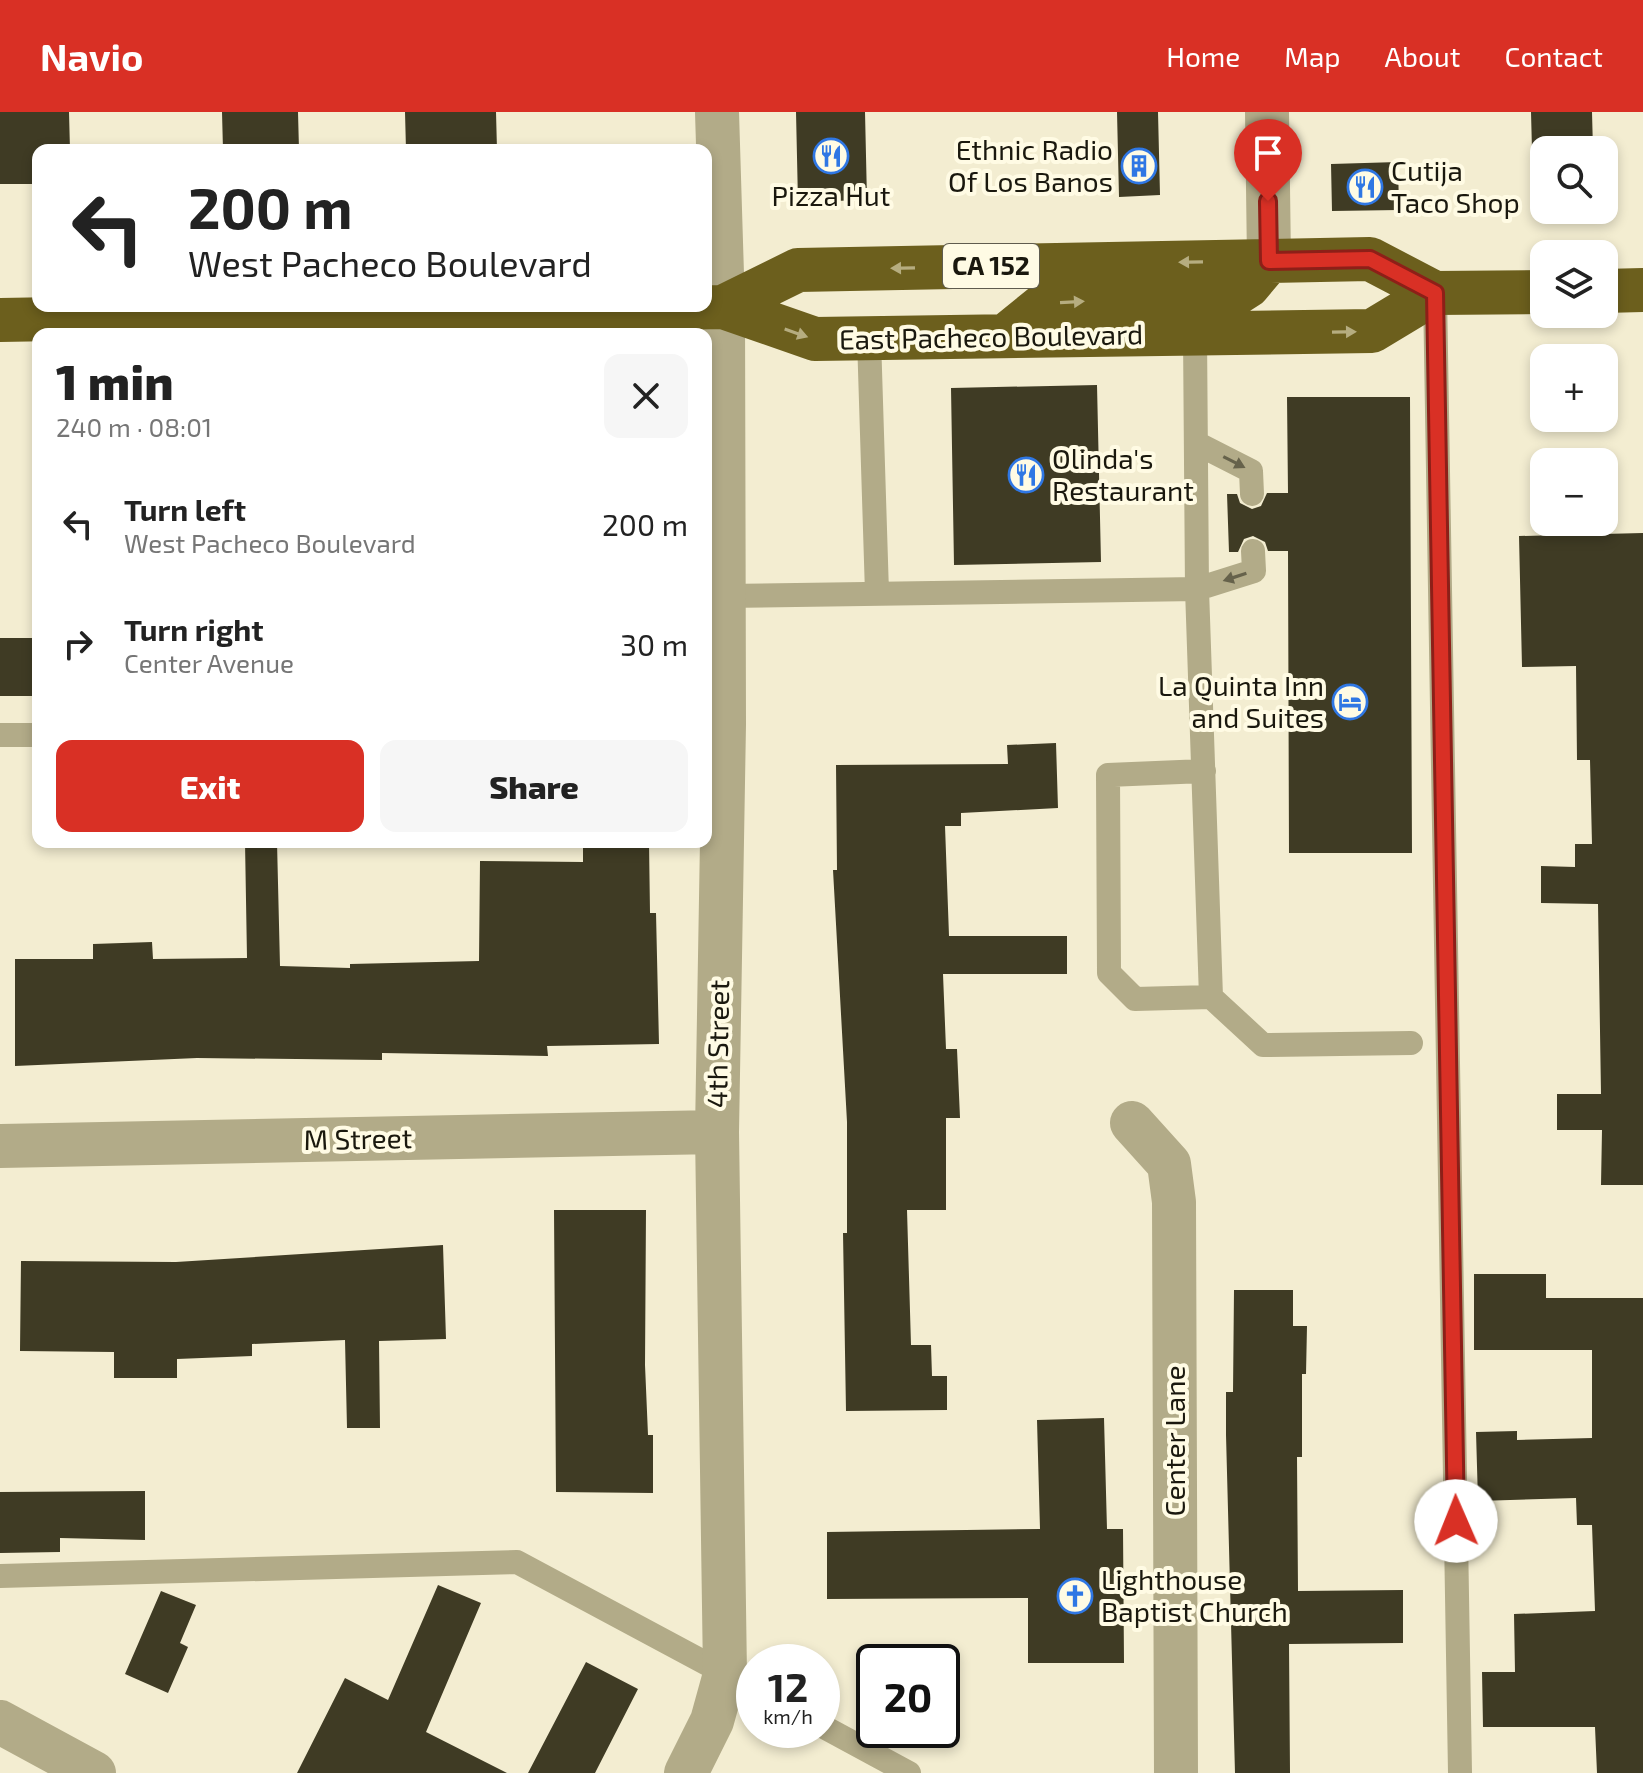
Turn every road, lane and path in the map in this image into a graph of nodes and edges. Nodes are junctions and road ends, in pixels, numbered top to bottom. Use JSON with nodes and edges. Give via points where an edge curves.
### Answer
{"nodes":[{"id":1,"x":717,"y":112,"type":"edge"},
{"id":2,"x":1267,"y":112,"type":"edge"},
{"id":3,"x":1269,"y":261,"type":"junction"},
{"id":4,"x":1643,"y":290,"type":"edge"},
{"id":5,"x":1618,"y":291,"type":"edge"},
{"id":6,"x":1530,"y":292,"type":"edge"},
{"id":7,"x":1435,"y":293,"type":"junction"},
{"id":8,"x":712,"y":307,"type":"edge"},
{"id":9,"x":723,"y":307,"type":"junction"},
{"id":10,"x":445,"y":312,"type":"edge"},
{"id":11,"x":0,"y":320,"type":"edge"},
{"id":12,"x":1195,"y":334,"type":"junction"},
{"id":13,"x":1005,"y":336,"type":"junction"},
{"id":14,"x":869,"y":338,"type":"junction"},
{"id":15,"x":1196,"y":443,"type":"junction"},
{"id":16,"x":1252,"y":494,"type":"dead end"},
{"id":17,"x":1253,"y":551,"type":"dead end"},
{"id":18,"x":1197,"y":589,"type":"junction"},
{"id":19,"x":877,"y":593,"type":"junction"},
{"id":20,"x":723,"y":596,"type":"junction"},
{"id":21,"x":715,"y":724,"type":"edge"},
{"id":22,"x":0,"y":735,"type":"edge"},
{"id":23,"x":32,"y":735,"type":"edge"},
{"id":24,"x":1204,"y":771,"type":"junction"},
{"id":25,"x":1211,"y":997,"type":"junction"},
{"id":26,"x":1411,"y":1043,"type":"dead end"},
{"id":27,"x":1132,"y":1123,"type":"dead end"},
{"id":28,"x":717,"y":1132,"type":"junction"},
{"id":29,"x":0,"y":1146,"type":"edge"},
{"id":30,"x":0,"y":1576,"type":"edge"},
{"id":31,"x":738,"y":1644,"type":"edge"},
{"id":32,"x":736,"y":1680,"type":"edge"},
{"id":33,"x":736,"y":1688,"type":"edge"},
{"id":34,"x":0,"y":1722,"type":"edge"},
{"id":35,"x":840,"y":1736,"type":"edge"},
{"id":36,"x":94,"y":1773,"type":"edge"},
{"id":37,"x":686,"y":1773,"type":"edge"},
{"id":38,"x":909,"y":1773,"type":"edge"},
{"id":39,"x":1176,"y":1773,"type":"edge"},
{"id":40,"x":1460,"y":1773,"type":"edge"}],
"edges":[{"from":1,"to":9,"type":"street","name":"4th Street"},
{"from":2,"to":3,"type":"street"},
{"from":3,"to":7,"type":"highway","number":"CA 152","via":[[1370,259]]},
{"from":3,"to":9,"type":"highway","name":"East Pacheco Boulevard","number":"CA 152","one_way":true,"via":[[798,270]]},
{"from":13,"to":3,"type":"highway","one_way":true,"via":[[1042,306],[1234,295]]},
{"from":4,"to":5,"type":"highway"},
{"from":6,"to":7,"type":"highway","number":"CA 152"},
{"from":12,"to":7,"type":"highway","name":"East Pacheco Boulevard","number":"CA 152","one_way":true,"via":[[1372,331]]},
{"from":7,"to":40,"type":"lane"},
{"from":8,"to":9,"type":"highway","name":"East Pacheco Boulevard","number":"CA 152"},
{"from":9,"to":14,"type":"highway","name":"East Pacheco Boulevard","number":"CA 152","one_way":true,"via":[[815,339]]},
{"from":9,"to":20,"type":"street","name":"4th Street"},
{"from":10,"to":11,"type":"highway","name":"East Pacheco Boulevard","number":"CA 152"},
{"from":12,"to":13,"type":"highway","name":"East Pacheco Boulevard","number":"CA 152"},
{"from":12,"to":15,"type":"lane"},
{"from":13,"to":14,"type":"highway","name":"East Pacheco Boulevard","number":"CA 152"},
{"from":14,"to":19,"type":"lane"},
{"from":15,"to":16,"type":"lane","one_way":true,"via":[[1251,471]]},
{"from":15,"to":18,"type":"lane"},
{"from":17,"to":18,"type":"lane","one_way":true,"via":[[1254,571]]},
{"from":18,"to":19,"type":"lane"},
{"from":18,"to":24,"type":"lane"},
{"from":19,"to":20,"type":"lane"},
{"from":20,"to":21,"type":"street","name":"4th Street"},
{"from":21,"to":28,"type":"street","name":"4th Street"},
{"from":22,"to":23,"type":"lane"},
{"from":24,"to":25,"type":"lane"},
{"from":24,"to":25,"type":"lane","via":[[1108,775],[1109,973],[1135,999]]},
{"from":25,"to":26,"type":"lane","via":[[1263,1045]]},
{"from":27,"to":39,"type":"street","name":"Center Lane","via":[[1169,1164],[1174,1202]]},
{"from":28,"to":29,"type":"street","name":"M Street"},
{"from":28,"to":31,"type":"street","name":"4th Street"},
{"from":30,"to":32,"type":"lane","via":[[517,1562]]},
{"from":33,"to":37,"type":"street","name":"4th Street"},
{"from":34,"to":36,"type":"street"},
{"from":35,"to":38,"type":"lane"}]}
